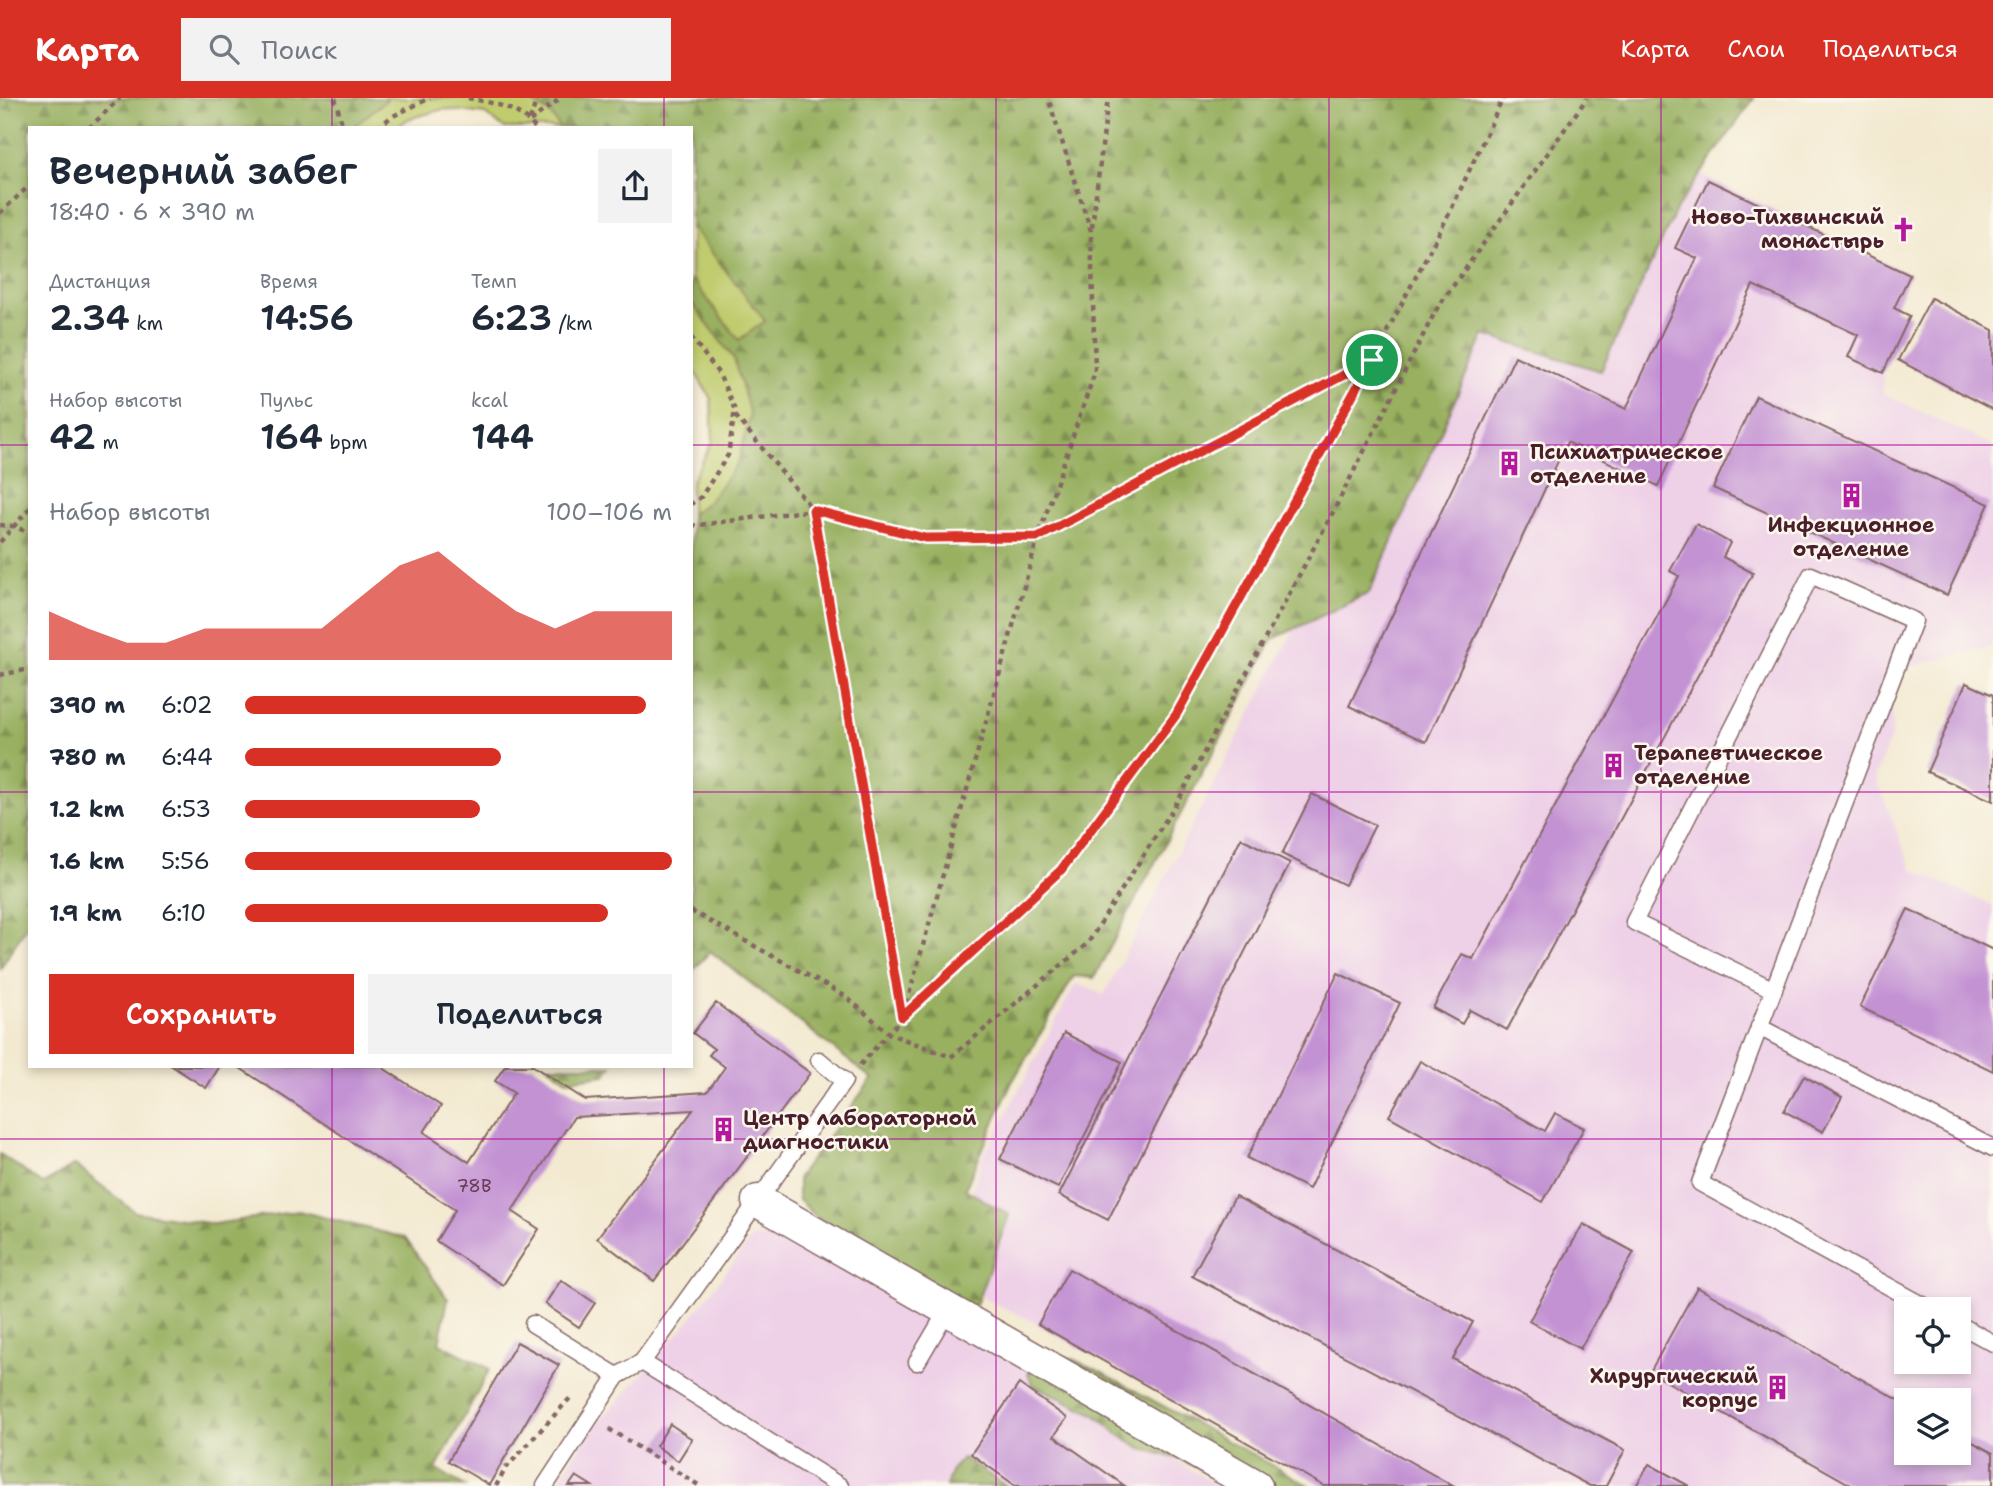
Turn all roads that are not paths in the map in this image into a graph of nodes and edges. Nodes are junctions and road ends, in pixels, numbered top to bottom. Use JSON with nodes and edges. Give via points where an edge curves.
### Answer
{"nodes":[{"id":1,"x":1774,"y":990,"type":"junction"},
{"id":2,"x":1759,"y":1027,"type":"junction"},
{"id":3,"x":819,"y":1060,"type":"dead end"},
{"id":4,"x":1993,"y":1148,"type":"edge"},
{"id":5,"x":758,"y":1201,"type":"junction"},
{"id":6,"x":1908,"y":1297,"type":"edge"},
{"id":7,"x":947,"y":1311,"type":"junction"},
{"id":8,"x":533,"y":1324,"type":"dead end"},
{"id":9,"x":1971,"y":1331,"type":"edge"},
{"id":10,"x":1993,"y":1343,"type":"edge"},
{"id":11,"x":642,"y":1362,"type":"junction"},
{"id":12,"x":917,"y":1362,"type":"dead end"},
{"id":13,"x":617,"y":1376,"type":"junction"},
{"id":14,"x":545,"y":1486,"type":"edge"},
{"id":15,"x":840,"y":1486,"type":"edge"},
{"id":16,"x":1256,"y":1486,"type":"edge"}],
"edges":[{"from":1,"to":1,"type":"lane","via":[[1634,922],[1811,575],[1914,621]]},
{"from":1,"to":2,"type":"lane"},
{"from":2,"to":4,"type":"lane"},
{"from":2,"to":6,"type":"lane","via":[[1700,1183]]},
{"from":3,"to":5,"type":"lane","via":[[844,1080]]},
{"from":5,"to":7,"type":"street"},
{"from":5,"to":11,"type":"lane"},
{"from":7,"to":12,"type":"lane"},
{"from":7,"to":16,"type":"street"},
{"from":8,"to":13,"type":"lane"},
{"from":9,"to":10,"type":"lane"},
{"from":11,"to":13,"type":"lane"},
{"from":11,"to":15,"type":"lane"},
{"from":13,"to":14,"type":"lane"}]}
